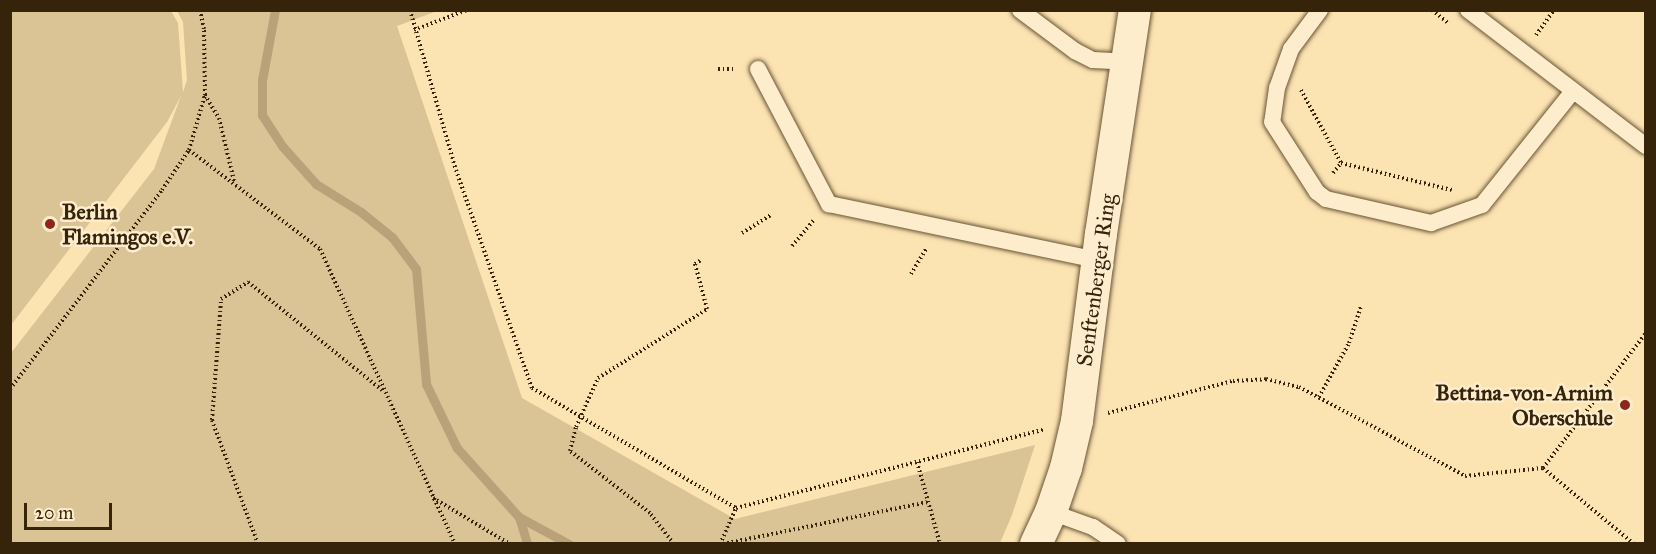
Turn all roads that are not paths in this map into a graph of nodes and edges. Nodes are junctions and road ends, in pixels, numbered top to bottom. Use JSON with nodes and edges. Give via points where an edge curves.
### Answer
{"nodes":[{"id":1,"x":1020,"y":10,"type":"edge"},
{"id":2,"x":1135,"y":10,"type":"edge"},
{"id":3,"x":1320,"y":10,"type":"edge"},
{"id":4,"x":1468,"y":10,"type":"edge"},
{"id":5,"x":1127,"y":62,"type":"junction"},
{"id":6,"x":758,"y":69,"type":"dead end"},
{"id":7,"x":1573,"y":91,"type":"junction"},
{"id":8,"x":1646,"y":146,"type":"edge"},
{"id":9,"x":1098,"y":260,"type":"junction"},
{"id":10,"x":1051,"y":512,"type":"junction"},
{"id":11,"x":1036,"y":543,"type":"edge"},
{"id":12,"x":1118,"y":543,"type":"edge"}],
"edges":[{"from":1,"to":5,"type":"lane","via":[[1093,60]]},
{"from":2,"to":5,"type":"street","name":"Senftenberger Ring"},
{"from":3,"to":7,"type":"lane","via":[[1291,49],[1277,88],[1272,122],[1326,200],[1431,223],[1482,205]]},
{"from":4,"to":7,"type":"lane"},
{"from":5,"to":9,"type":"street","name":"Senftenberger Ring"},
{"from":6,"to":9,"type":"lane","via":[[829,204]]},
{"from":7,"to":8,"type":"lane"},
{"from":9,"to":10,"type":"street","name":"Senftenberger Ring","via":[[1077,421]]},
{"from":10,"to":11,"type":"street","name":"Senftenberger Ring"},
{"from":10,"to":12,"type":"lane","via":[[1094,527]]}]}
